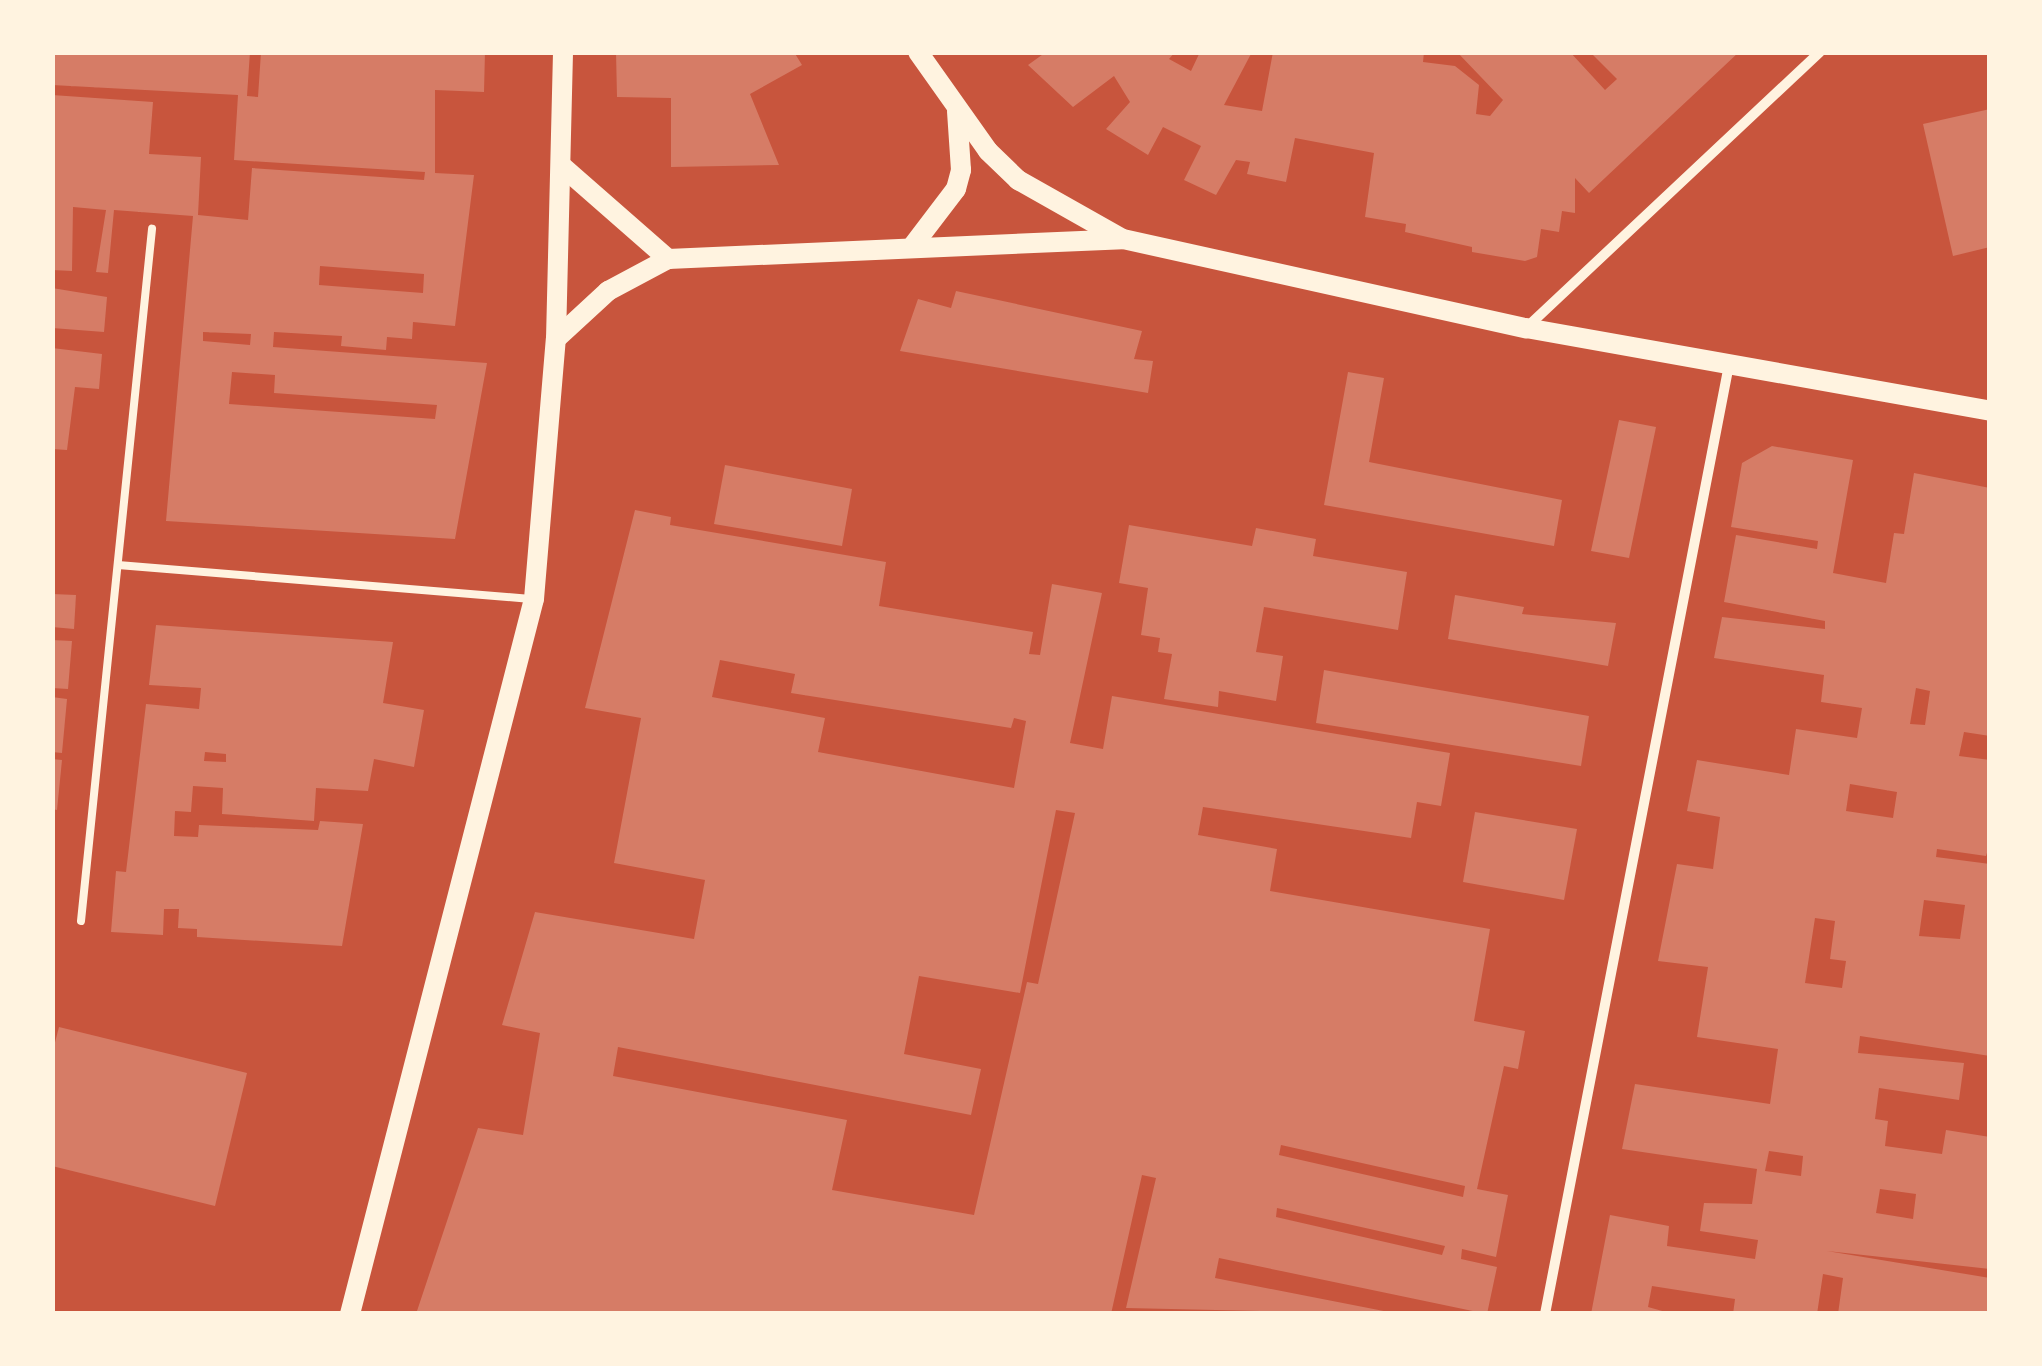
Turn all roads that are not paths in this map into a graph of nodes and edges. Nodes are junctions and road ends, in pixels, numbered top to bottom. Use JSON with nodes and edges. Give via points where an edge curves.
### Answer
{"nodes":[{"id":1,"x":564,"y":52,"type":"edge"},
{"id":2,"x":918,"y":52,"type":"edge"},
{"id":3,"x":1820,"y":52,"type":"edge"},
{"id":4,"x":957,"y":111,"type":"junction"},
{"id":5,"x":564,"y":167,"type":"junction"},
{"id":6,"x":152,"y":229,"type":"dead end"},
{"id":7,"x":1123,"y":239,"type":"junction"},
{"id":8,"x":911,"y":248,"type":"junction"},
{"id":9,"x":668,"y":259,"type":"junction"},
{"id":10,"x":1526,"y":328,"type":"junction"},
{"id":11,"x":556,"y":339,"type":"junction"},
{"id":12,"x":1729,"y":364,"type":"junction"},
{"id":13,"x":1990,"y":411,"type":"edge"},
{"id":14,"x":118,"y":565,"type":"junction"},
{"id":15,"x":534,"y":598,"type":"junction"},
{"id":16,"x":81,"y":920,"type":"dead end"},
{"id":17,"x":350,"y":1314,"type":"edge"},
{"id":18,"x":1545,"y":1314,"type":"edge"}],
"edges":[{"from":1,"to":5,"type":"main road"},
{"from":2,"to":4,"type":"main road"},
{"from":3,"to":10,"type":"street"},
{"from":4,"to":7,"type":"main road","via":[[1018,180]]},
{"from":4,"to":8,"type":"main road","via":[[956,189]]},
{"from":5,"to":9,"type":"main road"},
{"from":5,"to":11,"type":"main road"},
{"from":6,"to":14,"type":"lane"},
{"from":7,"to":8,"type":"main road"},
{"from":7,"to":10,"type":"main road"},
{"from":8,"to":9,"type":"main road"},
{"from":9,"to":11,"type":"main road","via":[[608,291]]},
{"from":10,"to":12,"type":"main road"},
{"from":11,"to":15,"type":"main road"},
{"from":12,"to":13,"type":"main road"},
{"from":12,"to":18,"type":"street"},
{"from":14,"to":15,"type":"lane"},
{"from":14,"to":16,"type":"lane"},
{"from":15,"to":17,"type":"main road"}]}
